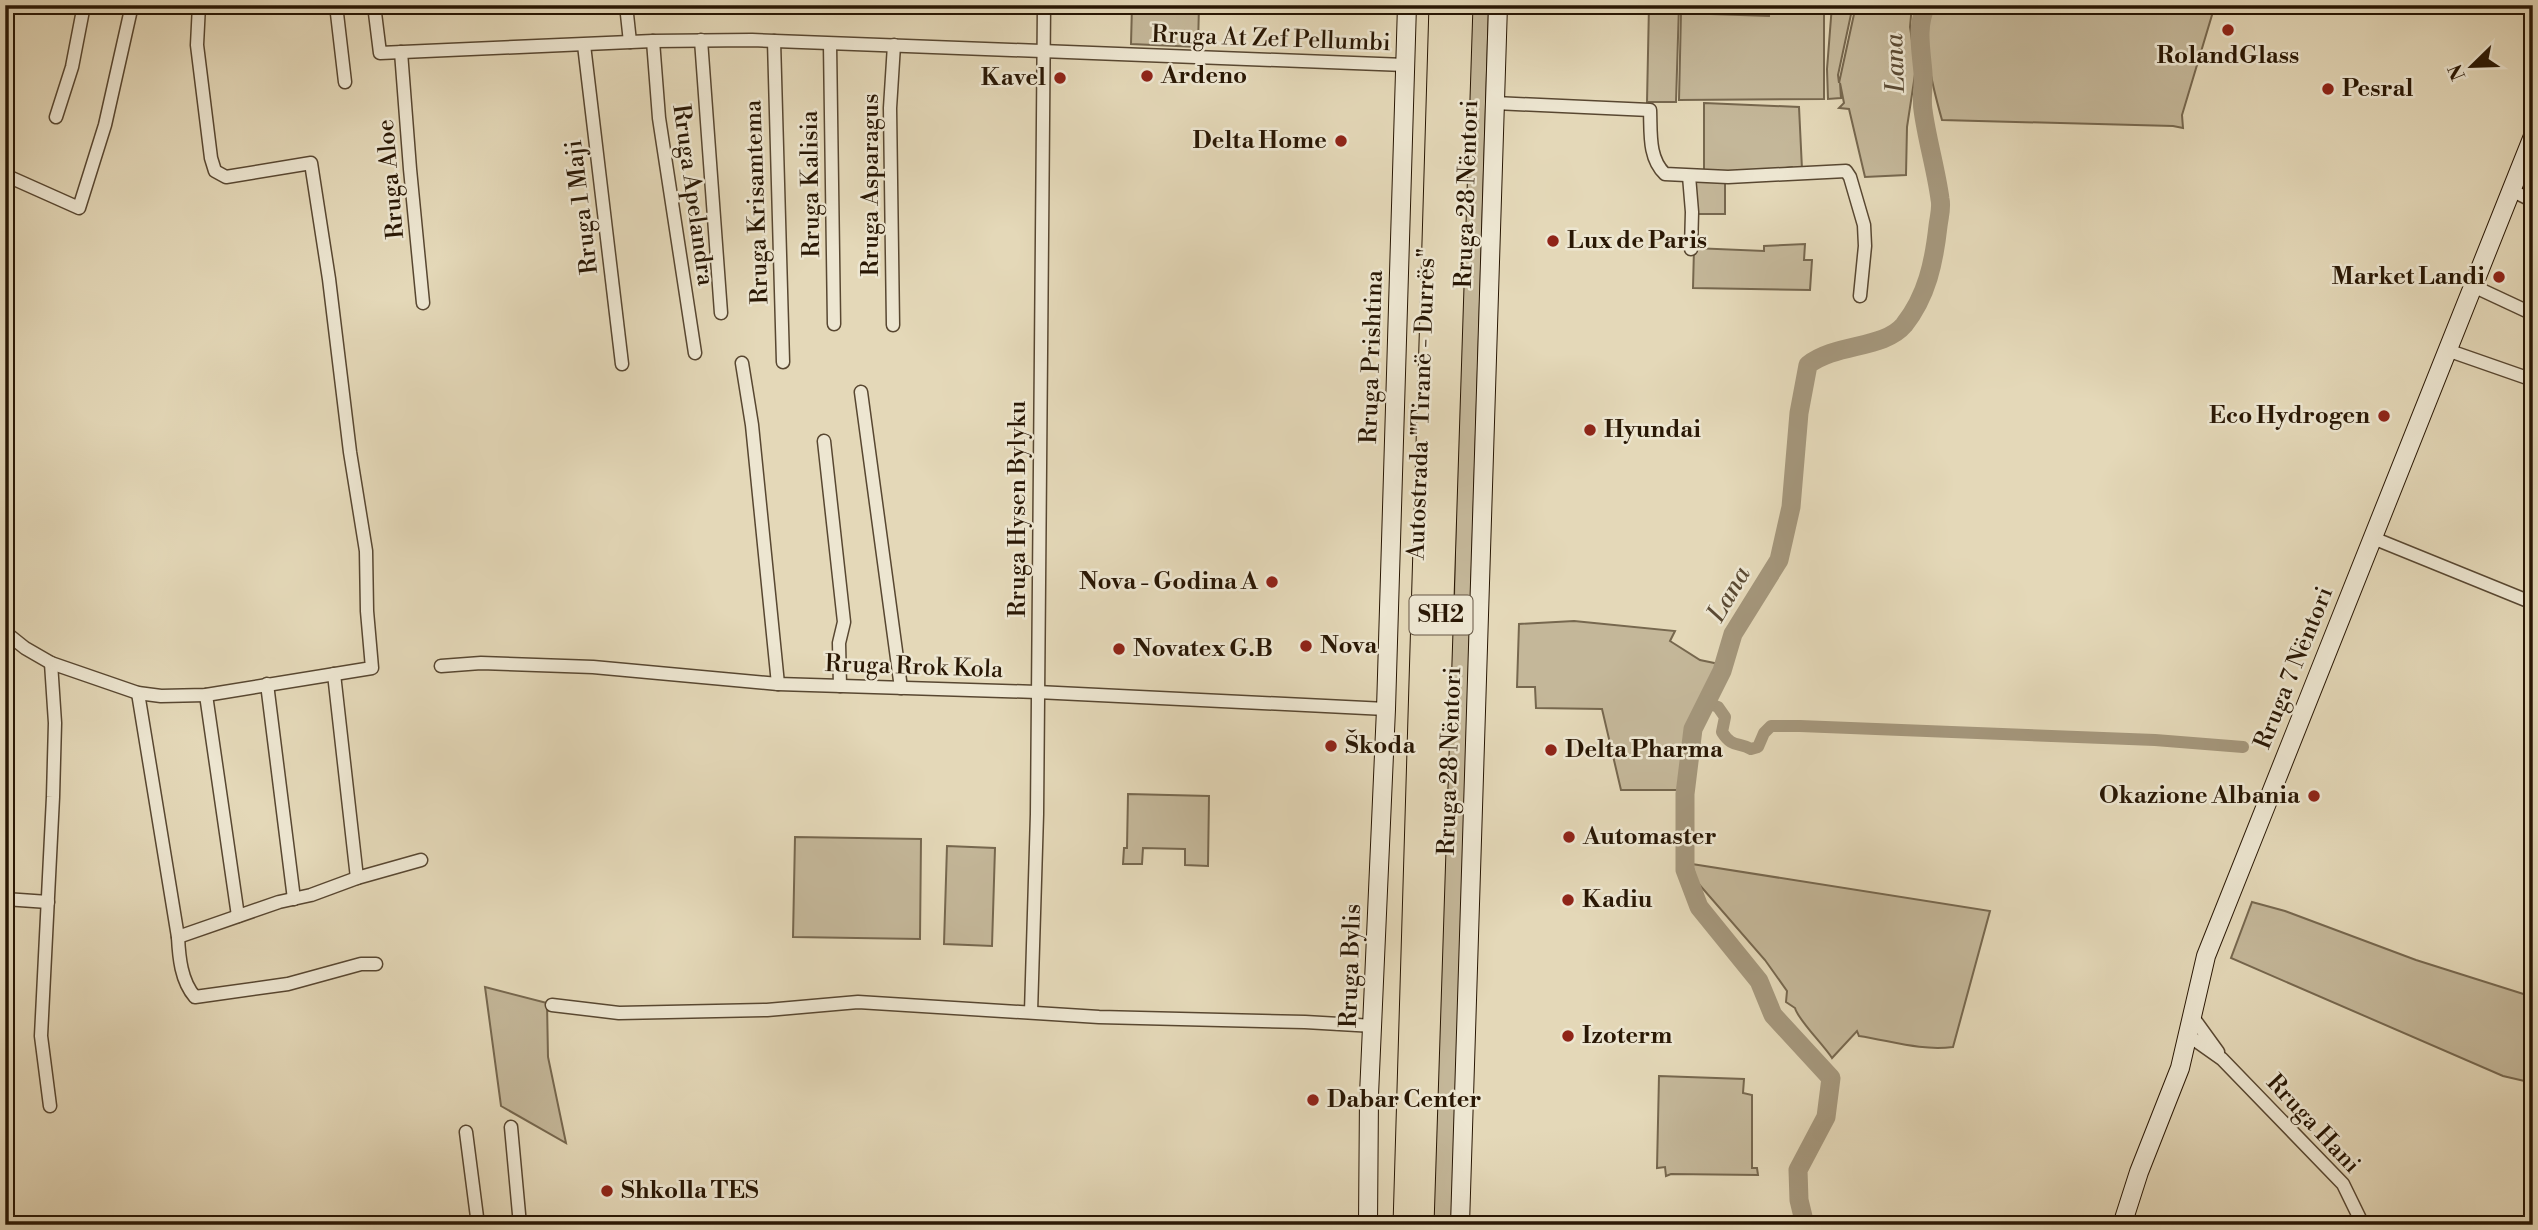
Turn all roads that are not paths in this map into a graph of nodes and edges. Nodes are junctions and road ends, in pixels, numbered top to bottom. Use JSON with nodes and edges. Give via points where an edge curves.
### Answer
{"nodes":[{"id":1,"x":84,"y":5,"type":"edge"},
{"id":2,"x":132,"y":5,"type":"edge"},
{"id":3,"x":200,"y":5,"type":"edge"},
{"id":4,"x":336,"y":5,"type":"edge"},
{"id":5,"x":374,"y":5,"type":"edge"},
{"id":6,"x":626,"y":5,"type":"edge"},
{"id":7,"x":1044,"y":5,"type":"edge"},
{"id":8,"x":1408,"y":5,"type":"edge"},
{"id":9,"x":1441,"y":5,"type":"edge"},
{"id":10,"x":1461,"y":5,"type":"edge"},
{"id":11,"x":1498,"y":5,"type":"edge"},
{"id":12,"x":701,"y":40,"type":"junction"},
{"id":13,"x":653,"y":41,"type":"junction"},
{"id":14,"x":774,"y":41,"type":"junction"},
{"id":15,"x":631,"y":42,"type":"junction"},
{"id":16,"x":830,"y":44,"type":"junction"},
{"id":17,"x":584,"y":45,"type":"junction"},
{"id":18,"x":894,"y":45,"type":"junction"},
{"id":19,"x":1042,"y":50,"type":"junction"},
{"id":20,"x":401,"y":52,"type":"junction"},
{"id":21,"x":1405,"y":65,"type":"junction"},
{"id":22,"x":345,"y":82,"type":"dead end"},
{"id":23,"x":1494,"y":103,"type":"junction"},
{"id":24,"x":56,"y":117,"type":"dead end"},
{"id":25,"x":2533,"y":136,"type":"edge"},
{"id":26,"x":5,"y":175,"type":"edge"},
{"id":27,"x":1689,"y":176,"type":"junction"},
{"id":28,"x":2511,"y":190,"type":"junction"},
{"id":29,"x":2533,"y":201,"type":"edge"},
{"id":30,"x":1691,"y":249,"type":"dead end"},
{"id":31,"x":2473,"y":286,"type":"junction"},
{"id":32,"x":1860,"y":296,"type":"dead end"},
{"id":33,"x":423,"y":303,"type":"dead end"},
{"id":34,"x":721,"y":313,"type":"dead end"},
{"id":35,"x":2533,"y":314,"type":"edge"},
{"id":36,"x":834,"y":324,"type":"dead end"},
{"id":37,"x":893,"y":325,"type":"dead end"},
{"id":38,"x":2447,"y":350,"type":"junction"},
{"id":39,"x":695,"y":353,"type":"dead end"},
{"id":40,"x":783,"y":362,"type":"dead end"},
{"id":41,"x":743,"y":363,"type":"dead end"},
{"id":42,"x":622,"y":364,"type":"dead end"},
{"id":43,"x":2533,"y":380,"type":"edge"},
{"id":44,"x":861,"y":392,"type":"dead end"},
{"id":45,"x":824,"y":441,"type":"dead end"},
{"id":46,"x":2373,"y":538,"type":"junction"},
{"id":47,"x":2533,"y":603,"type":"edge"},
{"id":48,"x":5,"y":632,"type":"edge"},
{"id":49,"x":51,"y":663,"type":"junction"},
{"id":50,"x":441,"y":666,"type":"dead end"},
{"id":51,"x":334,"y":674,"type":"junction"},
{"id":52,"x":267,"y":684,"type":"junction"},
{"id":53,"x":778,"y":684,"type":"junction"},
{"id":54,"x":840,"y":686,"type":"junction"},
{"id":55,"x":901,"y":688,"type":"junction"},
{"id":56,"x":1037,"y":692,"type":"junction"},
{"id":57,"x":138,"y":693,"type":"junction"},
{"id":58,"x":206,"y":695,"type":"junction"},
{"id":59,"x":1386,"y":709,"type":"junction"},
{"id":60,"x":421,"y":860,"type":"dead end"},
{"id":61,"x":358,"y":878,"type":"junction"},
{"id":62,"x":5,"y":899,"type":"edge"},
{"id":63,"x":294,"y":899,"type":"junction"},
{"id":64,"x":48,"y":902,"type":"junction"},
{"id":65,"x":238,"y":916,"type":"junction"},
{"id":66,"x":178,"y":937,"type":"junction"},
{"id":67,"x":376,"y":964,"type":"dead end"},
{"id":68,"x":552,"y":1005,"type":"dead end"},
{"id":69,"x":1031,"y":1012,"type":"junction"},
{"id":70,"x":2192,"y":1016,"type":"junction"},
{"id":71,"x":1374,"y":1026,"type":"junction"},
{"id":72,"x":2188,"y":1035,"type":"junction"},
{"id":73,"x":2222,"y":1059,"type":"junction"},
{"id":74,"x":50,"y":1107,"type":"dead end"},
{"id":75,"x":511,"y":1127,"type":"dead end"},
{"id":76,"x":466,"y":1132,"type":"dead end"},
{"id":77,"x":478,"y":1225,"type":"edge"},
{"id":78,"x":520,"y":1225,"type":"edge"},
{"id":79,"x":1368,"y":1225,"type":"edge"},
{"id":80,"x":1405,"y":1225,"type":"edge"},
{"id":81,"x":1422,"y":1225,"type":"edge"},
{"id":82,"x":1460,"y":1225,"type":"edge"},
{"id":83,"x":2122,"y":1225,"type":"edge"},
{"id":84,"x":2363,"y":1225,"type":"edge"}],
"edges":[{"from":1,"to":24,"type":"street"},
{"from":2,"to":26,"type":"street","via":[[79,208]]},
{"from":3,"to":51,"type":"street","via":[[197,45],[215,171],[226,177],[311,163],[366,551],[372,668]]},
{"from":4,"to":22,"type":"street"},
{"from":5,"to":20,"type":"street","name":"Rruga At Zef Pellumbi","via":[[380,53]]},
{"from":6,"to":15,"type":"street"},
{"from":7,"to":19,"type":"street","name":"Rruga Hysen Bylyku"},
{"from":8,"to":21,"type":"main road","name":"Rruga Prishtina"},
{"from":9,"to":80,"type":"highway","name":"Autostrada \"Tiranë - Durrës\"","number":"SH2"},
{"from":10,"to":81,"type":"highway","name":"Autostrada \"Tiranë - Durrës\"","number":"SH2"},
{"from":11,"to":23,"type":"main road","name":"Rruga 28 Nëntori"},
{"from":12,"to":13,"type":"street","name":"Rruga At Zef Pellumbi"},
{"from":12,"to":14,"type":"street","name":"Rruga At Zef Pellumbi"},
{"from":12,"to":34,"type":"street"},
{"from":13,"to":15,"type":"street","name":"Rruga At Zef Pellumbi"},
{"from":13,"to":39,"type":"street","name":"Rruga Apelandra","via":[[659,118]]},
{"from":14,"to":16,"type":"street","name":"Rruga At Zef Pellumbi"},
{"from":14,"to":40,"type":"street","name":"Rruga Krisamtema"},
{"from":15,"to":17,"type":"street","name":"Rruga At Zef Pellumbi"},
{"from":16,"to":18,"type":"street","name":"Rruga At Zef Pellumbi"},
{"from":16,"to":36,"type":"street","name":"Rruga Kalisia"},
{"from":17,"to":20,"type":"street","name":"Rruga At Zef Pellumbi"},
{"from":17,"to":42,"type":"street","name":"Rruga 1 Maji"},
{"from":18,"to":19,"type":"street","name":"Rruga At Zef Pellumbi"},
{"from":18,"to":37,"type":"street","name":"Rruga Asparagus","via":[[890,108]]},
{"from":19,"to":21,"type":"street","name":"Rruga At Zef Pellumbi"},
{"from":19,"to":56,"type":"street","name":"Rruga Hysen Bylyku"},
{"from":20,"to":33,"type":"street","name":"Rruga Aloe"},
{"from":21,"to":59,"type":"main road","name":"Rruga Prishtina"},
{"from":23,"to":27,"type":"street","via":[[1650,110],[1654,162],[1665,174]]},
{"from":23,"to":82,"type":"main road","name":"Rruga 28 Nëntori"},
{"from":25,"to":28,"type":"main road","name":"Rruga 7 Nëntori"},
{"from":27,"to":30,"type":"street"},
{"from":27,"to":32,"type":"street","via":[[1846,172],[1864,225]]},
{"from":28,"to":29,"type":"street"},
{"from":28,"to":31,"type":"main road","name":"Rruga 7 Nëntori"},
{"from":31,"to":35,"type":"street"},
{"from":31,"to":38,"type":"main road","name":"Rruga 7 Nëntori"},
{"from":38,"to":43,"type":"street"},
{"from":38,"to":46,"type":"main road","name":"Rruga 7 Nëntori"},
{"from":41,"to":53,"type":"street"},
{"from":44,"to":55,"type":"street"},
{"from":45,"to":54,"type":"street","via":[[844,622],[839,643]]},
{"from":46,"to":47,"type":"street"},
{"from":46,"to":70,"type":"main road","name":"Rruga 7 Nëntori","via":[[2206,956]]},
{"from":48,"to":49,"type":"street"},
{"from":49,"to":57,"type":"street"},
{"from":49,"to":64,"type":"street","via":[[55,723]]},
{"from":50,"to":53,"type":"street","name":"Rruga Rrok Kola","via":[[593,667]]},
{"from":51,"to":52,"type":"street"},
{"from":51,"to":61,"type":"street"},
{"from":52,"to":58,"type":"street"},
{"from":52,"to":63,"type":"street"},
{"from":53,"to":54,"type":"street","name":"Rruga Rrok Kola"},
{"from":54,"to":55,"type":"street","name":"Rruga Rrok Kola"},
{"from":55,"to":56,"type":"street","name":"Rruga Rrok Kola"},
{"from":56,"to":59,"type":"street","name":"Rruga Rrok Kola"},
{"from":56,"to":69,"type":"street","name":"Rruga Hysen Bylyku"},
{"from":57,"to":58,"type":"street"},
{"from":57,"to":66,"type":"street"},
{"from":58,"to":65,"type":"street"},
{"from":59,"to":71,"type":"main road","name":"Rruga Bylis"},
{"from":60,"to":61,"type":"street"},
{"from":61,"to":63,"type":"street"},
{"from":62,"to":64,"type":"street"},
{"from":63,"to":65,"type":"street"},
{"from":64,"to":74,"type":"street","via":[[41,1035]]},
{"from":65,"to":66,"type":"street"},
{"from":66,"to":67,"type":"street","via":[[182,970],[191,993],[199,998]]},
{"from":68,"to":69,"type":"street","via":[[619,1013],[767,1010],[858,1002]]},
{"from":69,"to":71,"type":"street"},
{"from":70,"to":72,"type":"main road","name":"Rruga 7 Nëntori"},
{"from":70,"to":73,"type":"street","name":"Rruga Hani"},
{"from":71,"to":79,"type":"main road","name":"Rruga Bylis"},
{"from":72,"to":73,"type":"street","name":"Rruga Hani"},
{"from":72,"to":83,"type":"main road","name":"Rruga 7 Nëntori"},
{"from":73,"to":84,"type":"street","name":"Rruga Hani","via":[[2343,1184]]},
{"from":75,"to":78,"type":"street"},
{"from":76,"to":77,"type":"street"}]}
